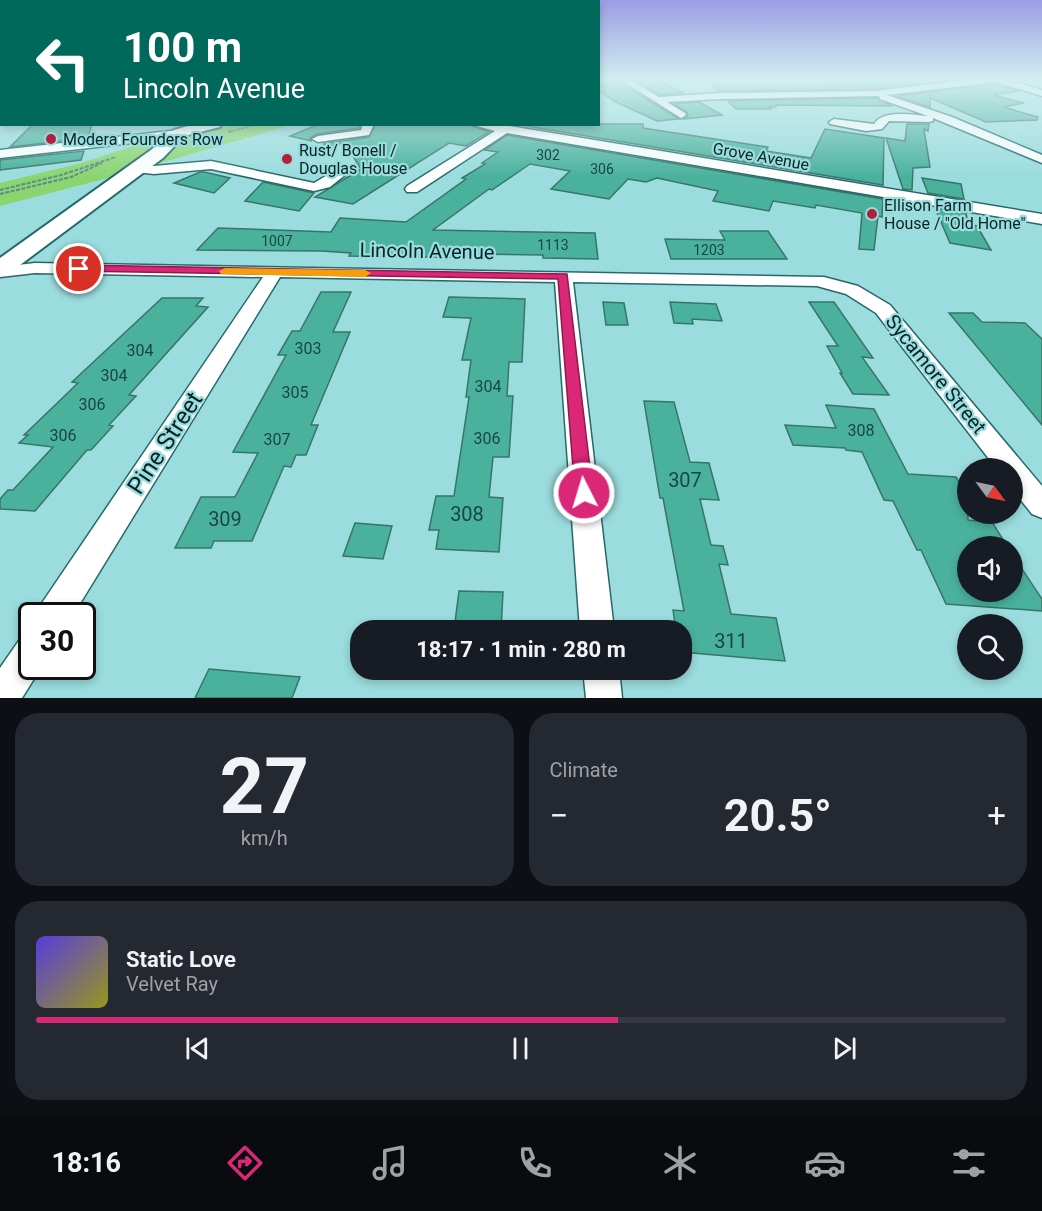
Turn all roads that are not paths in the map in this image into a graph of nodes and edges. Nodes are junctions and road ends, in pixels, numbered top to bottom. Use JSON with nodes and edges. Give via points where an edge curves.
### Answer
{"nodes":[{"id":1,"x":676,"y":112,"type":"edge"},
{"id":2,"x":926,"y":112,"type":"edge"},
{"id":3,"x":681,"y":115,"type":"dead end"},
{"id":4,"x":948,"y":119,"type":"junction"},
{"id":5,"x":834,"y":122,"type":"dead end"},
{"id":6,"x":207,"y":126,"type":"edge"},
{"id":7,"x":368,"y":126,"type":"edge"},
{"id":8,"x":484,"y":126,"type":"edge"},
{"id":9,"x":504,"y":130,"type":"junction"},
{"id":10,"x":179,"y":133,"type":"junction"},
{"id":11,"x":318,"y":139,"type":"dead end"},
{"id":12,"x":0,"y":154,"type":"edge"},
{"id":13,"x":1042,"y":159,"type":"edge"},
{"id":14,"x":136,"y":168,"type":"junction"},
{"id":15,"x":344,"y":171,"type":"dead end"},
{"id":16,"x":412,"y":189,"type":"dead end"},
{"id":17,"x":1042,"y":219,"type":"edge"},
{"id":18,"x":0,"y":271,"type":"edge"},
{"id":19,"x":275,"y":272,"type":"junction"},
{"id":20,"x":563,"y":276,"type":"junction"},
{"id":21,"x":852,"y":290,"type":"joint"},
{"id":22,"x":1003,"y":458,"type":"edge"},
{"id":23,"x":1023,"y":483,"type":"edge"},
{"id":24,"x":1042,"y":506,"type":"edge"},
{"id":25,"x":62,"y":602,"type":"edge"},
{"id":26,"x":596,"y":620,"type":"edge"},
{"id":27,"x":18,"y":672,"type":"edge"},
{"id":28,"x":602,"y":680,"type":"edge"},
{"id":29,"x":0,"y":698,"type":"edge"},
{"id":30,"x":603,"y":698,"type":"edge"}],
"edges":[{"from":1,"to":3,"type":"street"},
{"from":2,"to":4,"type":"street"},
{"from":4,"to":5,"type":"street","via":[[887,118],[876,128]]},
{"from":4,"to":13,"type":"street"},
{"from":6,"to":10,"type":"main road"},
{"from":7,"to":11,"type":"street","via":[[365,134]]},
{"from":8,"to":9,"type":"street","name":"Grove Avenue"},
{"from":9,"to":16,"type":"street"},
{"from":9,"to":17,"type":"street","name":"Grove Avenue"},
{"from":10,"to":12,"type":"street"},
{"from":10,"to":14,"type":"main road"},
{"from":14,"to":15,"type":"street","via":[[211,165],[314,186],[325,184]]},
{"from":14,"to":18,"type":"main road"},
{"from":18,"to":19,"type":"street","name":"Lincoln Avenue","via":[[35,268]]},
{"from":19,"to":20,"type":"street","name":"Lincoln Avenue"},
{"from":19,"to":25,"type":"street","name":"Pine Street"},
{"from":20,"to":21,"type":"street","name":"Lincoln Avenue","via":[[805,280]]},
{"from":20,"to":26,"type":"street"},
{"from":21,"to":22,"type":"street","name":"Sycamore Street","via":[[883,309]]},
{"from":23,"to":24,"type":"street","name":"Sycamore Street"},
{"from":27,"to":29,"type":"street"},
{"from":28,"to":30,"type":"street"}]}
